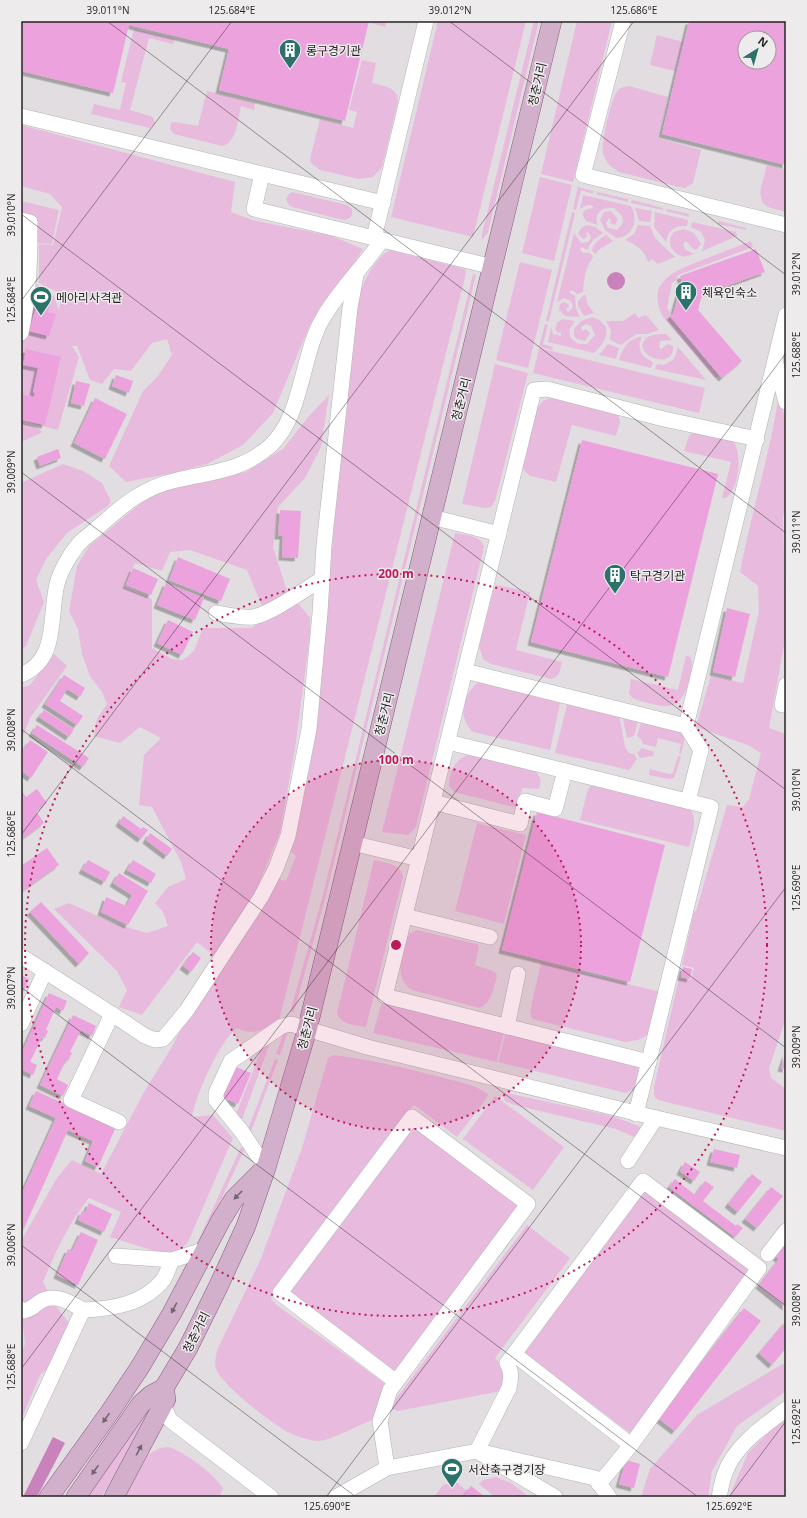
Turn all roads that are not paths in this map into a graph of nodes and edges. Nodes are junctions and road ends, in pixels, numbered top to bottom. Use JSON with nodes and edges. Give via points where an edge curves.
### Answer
{"nodes":[{"id":1,"x":426,"y":21,"type":"edge"},
{"id":2,"x":552,"y":21,"type":"edge"},
{"id":3,"x":623,"y":21,"type":"edge"},
{"id":4,"x":21,"y":116,"type":"edge"},
{"id":5,"x":262,"y":174,"type":"junction"},
{"id":6,"x":383,"y":203,"type":"junction"},
{"id":7,"x":21,"y":220,"type":"edge"},
{"id":8,"x":786,"y":225,"type":"edge"},
{"id":9,"x":378,"y":239,"type":"junction"},
{"id":10,"x":493,"y":267,"type":"junction"},
{"id":11,"x":356,"y":275,"type":"junction"},
{"id":12,"x":786,"y":315,"type":"edge"},
{"id":13,"x":21,"y":333,"type":"edge"},
{"id":14,"x":775,"y":363,"type":"junction"},
{"id":15,"x":786,"y":402,"type":"edge"},
{"id":16,"x":757,"y":439,"type":"junction"},
{"id":17,"x":432,"y":517,"type":"junction"},
{"id":18,"x":499,"y":534,"type":"junction"},
{"id":19,"x":322,"y":579,"type":"junction"},
{"id":20,"x":216,"y":613,"type":"dead end"},
{"id":21,"x":465,"y":671,"type":"junction"},
{"id":22,"x":21,"y":675,"type":"edge"},
{"id":23,"x":786,"y":685,"type":"edge"},
{"id":24,"x":782,"y":705,"type":"dead end"},
{"id":25,"x":686,"y":726,"type":"junction"},
{"id":26,"x":448,"y":742,"type":"junction"},
{"id":27,"x":565,"y":770,"type":"junction"},
{"id":28,"x":688,"y":801,"type":"junction"},
{"id":29,"x":433,"y":802,"type":"junction"},
{"id":30,"x":352,"y":843,"type":"junction"},
{"id":31,"x":419,"y":859,"type":"junction"},
{"id":32,"x":405,"y":916,"type":"junction"},
{"id":33,"x":490,"y":937,"type":"dead end"},
{"id":34,"x":21,"y":956,"type":"edge"},
{"id":35,"x":45,"y":971,"type":"junction"},
{"id":36,"x":518,"y":974,"type":"dead end"},
{"id":37,"x":112,"y":1014,"type":"junction"},
{"id":38,"x":21,"y":1024,"type":"edge"},
{"id":39,"x":507,"y":1027,"type":"junction"},
{"id":40,"x":307,"y":1030,"type":"junction"},
{"id":41,"x":649,"y":1062,"type":"junction"},
{"id":42,"x":636,"y":1114,"type":"junction"},
{"id":43,"x":656,"y":1118,"type":"junction"},
{"id":44,"x":120,"y":1122,"type":"dead end"},
{"id":45,"x":786,"y":1148,"type":"edge"},
{"id":46,"x":628,"y":1161,"type":"dead end"},
{"id":47,"x":266,"y":1168,"type":"junction"},
{"id":48,"x":786,"y":1231,"type":"edge"},
{"id":49,"x":207,"y":1249,"type":"junction"},
{"id":50,"x":768,"y":1254,"type":"dead end"},
{"id":51,"x":116,"y":1256,"type":"dead end"},
{"id":52,"x":172,"y":1260,"type":"junction"},
{"id":53,"x":21,"y":1309,"type":"edge"},
{"id":54,"x":83,"y":1310,"type":"junction"},
{"id":55,"x":514,"y":1354,"type":"junction"},
{"id":56,"x":395,"y":1381,"type":"junction"},
{"id":57,"x":164,"y":1397,"type":"junction"},
{"id":58,"x":786,"y":1409,"type":"edge"},
{"id":59,"x":21,"y":1443,"type":"edge"},
{"id":60,"x":631,"y":1445,"type":"junction"},
{"id":61,"x":478,"y":1451,"type":"junction"},
{"id":62,"x":387,"y":1468,"type":"junction"},
{"id":63,"x":599,"y":1484,"type":"junction"},
{"id":64,"x":49,"y":1497,"type":"edge"},
{"id":65,"x":76,"y":1497,"type":"edge"},
{"id":66,"x":114,"y":1497,"type":"edge"},
{"id":67,"x":271,"y":1497,"type":"edge"},
{"id":68,"x":336,"y":1497,"type":"edge"},
{"id":69,"x":555,"y":1497,"type":"edge"},
{"id":70,"x":609,"y":1497,"type":"edge"},
{"id":71,"x":719,"y":1497,"type":"edge"}],
"edges":[{"from":1,"to":6,"type":"street"},
{"from":2,"to":10,"type":"main road","name":"청춘거리"},
{"from":3,"to":8,"type":"street","via":[[584,175]]},
{"from":4,"to":5,"type":"street"},
{"from":5,"to":6,"type":"street"},
{"from":5,"to":9,"type":"street","via":[[254,209]]},
{"from":6,"to":9,"type":"street"},
{"from":7,"to":13,"type":"street","via":[[30,222],[30,230],[28,296]]},
{"from":9,"to":10,"type":"street"},
{"from":9,"to":11,"type":"street"},
{"from":10,"to":17,"type":"main road","name":"청춘거리"},
{"from":11,"to":19,"type":"street","via":[[350,308]]},
{"from":11,"to":22,"type":"street","via":[[322,318],[284,430],[269,446],[242,464],[214,474],[176,480],[148,489],[127,502],[77,546],[57,583],[54,621],[46,652],[31,671]]},
{"from":12,"to":14,"type":"street"},
{"from":14,"to":15,"type":"street"},
{"from":14,"to":16,"type":"street"},
{"from":16,"to":18,"type":"street","via":[[547,389],[534,390]]},
{"from":16,"to":25,"type":"street"},
{"from":17,"to":18,"type":"street"},
{"from":17,"to":30,"type":"main road","name":"청춘거리"},
{"from":18,"to":21,"type":"street"},
{"from":19,"to":20,"type":"street","via":[[267,612],[255,616],[240,617]]},
{"from":19,"to":37,"type":"street","via":[[309,729],[288,836],[276,868],[261,897],[187,1010],[162,1039],[155,1040],[145,1036]]},
{"from":21,"to":25,"type":"street"},
{"from":21,"to":26,"type":"street"},
{"from":23,"to":24,"type":"street"},
{"from":25,"to":28,"type":"street","via":[[701,750]]},
{"from":26,"to":27,"type":"street"},
{"from":26,"to":29,"type":"street"},
{"from":27,"to":28,"type":"street"},
{"from":27,"to":29,"type":"street","via":[[555,809],[525,801],[520,824]]},
{"from":28,"to":41,"type":"street","via":[[711,807]]},
{"from":29,"to":31,"type":"street"},
{"from":30,"to":31,"type":"street"},
{"from":30,"to":40,"type":"main road","name":"청춘거리"},
{"from":31,"to":32,"type":"street"},
{"from":32,"to":33,"type":"street"},
{"from":32,"to":39,"type":"street","via":[[385,996]]},
{"from":34,"to":35,"type":"street"},
{"from":35,"to":37,"type":"street"},
{"from":35,"to":38,"type":"street"},
{"from":36,"to":39,"type":"street"},
{"from":37,"to":44,"type":"street","via":[[71,1100]]},
{"from":39,"to":41,"type":"street"},
{"from":40,"to":42,"type":"street"},
{"from":40,"to":47,"type":"main road","name":"청춘거리"},
{"from":40,"to":47,"type":"street","via":[[290,1024],[282,1026],[236,1056],[230,1061],[216,1093],[216,1100]]},
{"from":41,"to":42,"type":"street"},
{"from":42,"to":43,"type":"street"},
{"from":43,"to":45,"type":"street"},
{"from":43,"to":46,"type":"street"},
{"from":47,"to":49,"type":"main road","one_way":true,"via":[[234,1199]]},
{"from":47,"to":57,"type":"main road","name":"청춘거리","via":[[246,1226],[220,1285]]},
{"from":48,"to":50,"type":"street"},
{"from":49,"to":52,"type":"street"},
{"from":49,"to":64,"type":"main road","one_way":true,"via":[[140,1367]]},
{"from":51,"to":52,"type":"street"},
{"from":52,"to":54,"type":"street","via":[[163,1279],[145,1296],[120,1306]]},
{"from":53,"to":54,"type":"street","via":[[33,1309],[44,1299],[55,1298],[66,1300]]},
{"from":54,"to":59,"type":"street"},
{"from":55,"to":60,"type":"street"},
{"from":55,"to":60,"type":"street","via":[[643,1181],[759,1268]]},
{"from":55,"to":61,"type":"street","via":[[507,1363],[511,1377],[509,1388]]},
{"from":56,"to":56,"type":"street","via":[[528,1204],[412,1117],[280,1293]]},
{"from":56,"to":62,"type":"street","via":[[380,1421]]},
{"from":57,"to":65,"type":"main road","name":"청춘거리","one_way":true,"via":[[151,1395],[141,1404]]},
{"from":66,"to":57,"type":"main road","name":"청춘거리","one_way":true},
{"from":57,"to":67,"type":"street","via":[[170,1420]]},
{"from":58,"to":71,"type":"street","via":[[737,1452],[725,1472]]},
{"from":60,"to":63,"type":"street"},
{"from":61,"to":62,"type":"street"},
{"from":61,"to":63,"type":"street","via":[[595,1478]]},
{"from":61,"to":69,"type":"street"},
{"from":62,"to":68,"type":"street"},
{"from":63,"to":70,"type":"street"}]}
